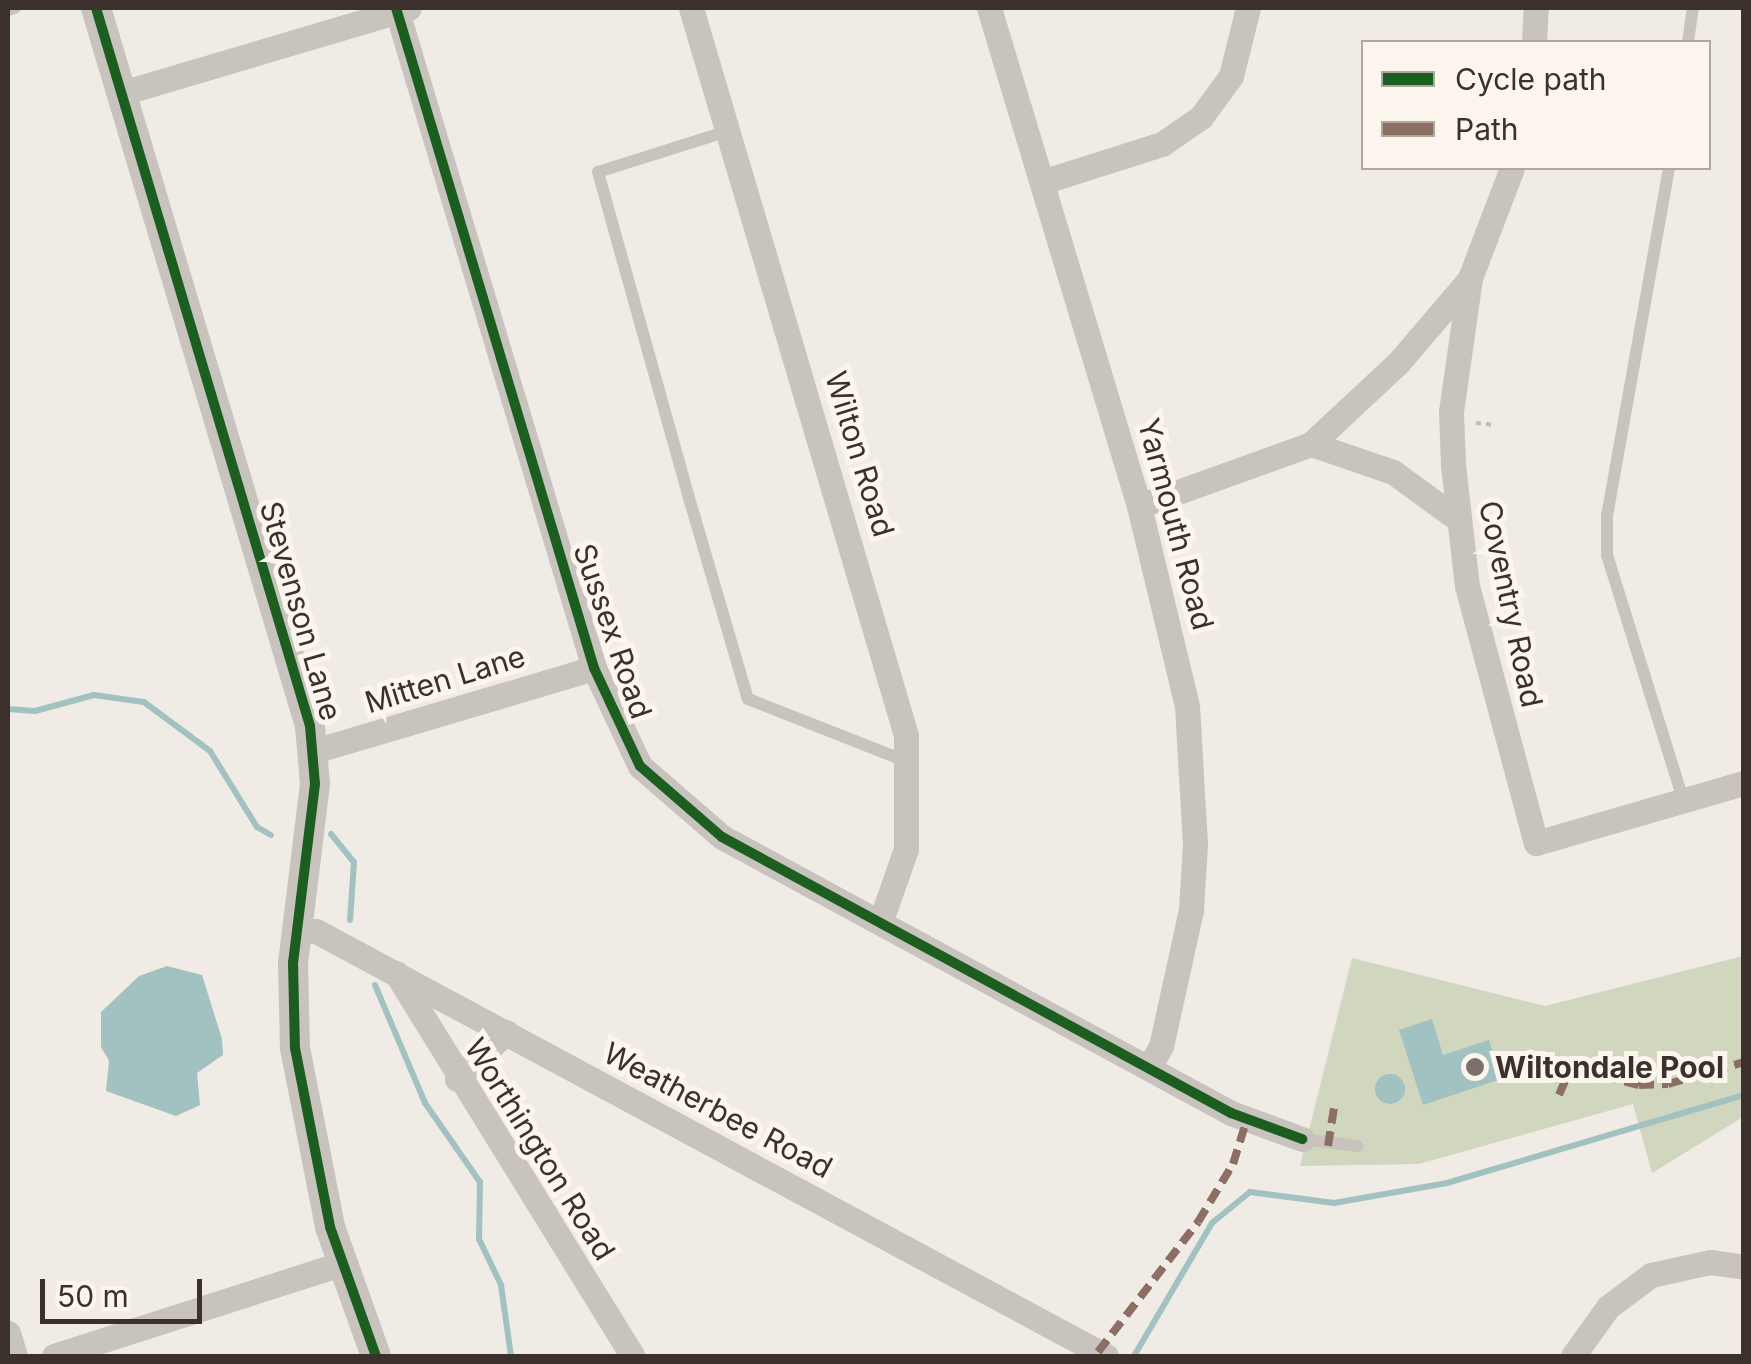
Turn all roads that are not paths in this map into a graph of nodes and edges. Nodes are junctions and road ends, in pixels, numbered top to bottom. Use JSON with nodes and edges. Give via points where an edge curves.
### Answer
{"nodes":[{"id":1,"x":15,"y":8,"type":"edge"},
{"id":2,"x":96,"y":8,"type":"edge"},
{"id":3,"x":692,"y":8,"type":"edge"},
{"id":4,"x":989,"y":8,"type":"edge"},
{"id":5,"x":1248,"y":8,"type":"edge"},
{"id":6,"x":1536,"y":8,"type":"edge"},
{"id":7,"x":1693,"y":8,"type":"edge"},
{"id":8,"x":401,"y":9,"type":"edge"},
{"id":9,"x":8,"y":10,"type":"edge"},
{"id":10,"x":1534,"y":40,"type":"edge"},
{"id":11,"x":1688,"y":40,"type":"edge"},
{"id":12,"x":122,"y":93,"type":"junction"},
{"id":13,"x":728,"y":131,"type":"junction"},
{"id":14,"x":1511,"y":170,"type":"edge"},
{"id":15,"x":1669,"y":170,"type":"edge"},
{"id":16,"x":1042,"y":182,"type":"junction"},
{"id":17,"x":1470,"y":278,"type":"junction"},
{"id":18,"x":1311,"y":444,"type":"junction"},
{"id":19,"x":1139,"y":506,"type":"junction"},
{"id":20,"x":1455,"y":517,"type":"junction"},
{"id":21,"x":594,"y":668,"type":"junction"},
{"id":22,"x":314,"y":751,"type":"junction"},
{"id":23,"x":908,"y":762,"type":"junction"},
{"id":24,"x":1744,"y":783,"type":"edge"},
{"id":25,"x":1684,"y":799,"type":"junction"},
{"id":26,"x":880,"y":923,"type":"junction"},
{"id":27,"x":296,"y":929,"type":"junction"},
{"id":28,"x":396,"y":973,"type":"junction"},
{"id":29,"x":506,"y":1032,"type":"junction"},
{"id":30,"x":1149,"y":1068,"type":"junction"},
{"id":31,"x":457,"y":1079,"type":"junction"},
{"id":32,"x":1302,"y":1138,"type":"joint"},
{"id":33,"x":1358,"y":1146,"type":"dead end"},
{"id":34,"x":341,"y":1264,"type":"junction"},
{"id":35,"x":1744,"y":1267,"type":"edge"},
{"id":36,"x":8,"y":1333,"type":"edge"},
{"id":37,"x":64,"y":1355,"type":"edge"},
{"id":38,"x":15,"y":1356,"type":"edge"},
{"id":39,"x":376,"y":1356,"type":"edge"},
{"id":40,"x":633,"y":1356,"type":"edge"},
{"id":41,"x":1106,"y":1356,"type":"edge"},
{"id":42,"x":1574,"y":1356,"type":"edge"}],
"edges":[{"from":1,"to":9,"type":"lane"},
{"from":2,"to":12,"type":"street","name":"Stevenson Lane"},
{"from":3,"to":13,"type":"street","name":"Wilton Road"},
{"from":4,"to":16,"type":"street","name":"Yarmouth Road"},
{"from":5,"to":16,"type":"street","via":[[1231,76],[1201,117],[1162,144]]},
{"from":6,"to":10,"type":"street"},
{"from":7,"to":11,"type":"lane"},
{"from":8,"to":12,"type":"street"},
{"from":8,"to":21,"type":"street","name":"Sussex Road"},
{"from":12,"to":22,"type":"street","name":"Stevenson Lane"},
{"from":13,"to":23,"type":"street","name":"Wilton Road","via":[[891,671]]},
{"from":13,"to":23,"type":"lane","via":[[598,172],[692,508],[748,699]]},
{"from":14,"to":17,"type":"street","name":"Coventry Road"},
{"from":15,"to":25,"type":"lane","via":[[1607,515],[1606,555]]},
{"from":16,"to":19,"type":"street","name":"Yarmouth Road"},
{"from":17,"to":18,"type":"street","via":[[1398,364]]},
{"from":17,"to":20,"type":"street","name":"Coventry Road","via":[[1451,412]]},
{"from":18,"to":19,"type":"street"},
{"from":18,"to":20,"type":"street","via":[[1392,472]]},
{"from":19,"to":30,"type":"street","name":"Yarmouth Road","via":[[1187,706],[1195,844],[1179,974]]},
{"from":20,"to":25,"type":"street","name":"Coventry Road","via":[[1487,670],[1536,843]]},
{"from":21,"to":22,"type":"street","name":"Mitten Lane"},
{"from":21,"to":26,"type":"street","name":"Sussex Road","via":[[640,766],[672,798],[722,837]]},
{"from":22,"to":27,"type":"street","name":"Stevenson Lane","via":[[313,813]]},
{"from":23,"to":26,"type":"street","name":"Wilton Road","via":[[906,848]]},
{"from":24,"to":25,"type":"street","name":"Coventry Road"},
{"from":26,"to":30,"type":"street","name":"Sussex Road"},
{"from":27,"to":28,"type":"street","name":"Weatherbee Road","via":[[316,931]]},
{"from":27,"to":34,"type":"street","name":"Stevenson Lane","via":[[295,1048],[312,1154]]},
{"from":28,"to":29,"type":"street","name":"Weatherbee Road"},
{"from":28,"to":31,"type":"street","name":"Worthington Road"},
{"from":29,"to":31,"type":"street"},
{"from":29,"to":41,"type":"street","name":"Weatherbee Road"},
{"from":30,"to":32,"type":"street","name":"Sussex Road","via":[[1231,1113]]},
{"from":31,"to":40,"type":"street","name":"Worthington Road"},
{"from":32,"to":33,"type":"lane"},
{"from":34,"to":37,"type":"street"},
{"from":34,"to":39,"type":"street","name":"Stevenson Lane"},
{"from":35,"to":42,"type":"street","via":[[1710,1262],[1651,1275],[1608,1307]]},
{"from":36,"to":38,"type":"street"}]}
